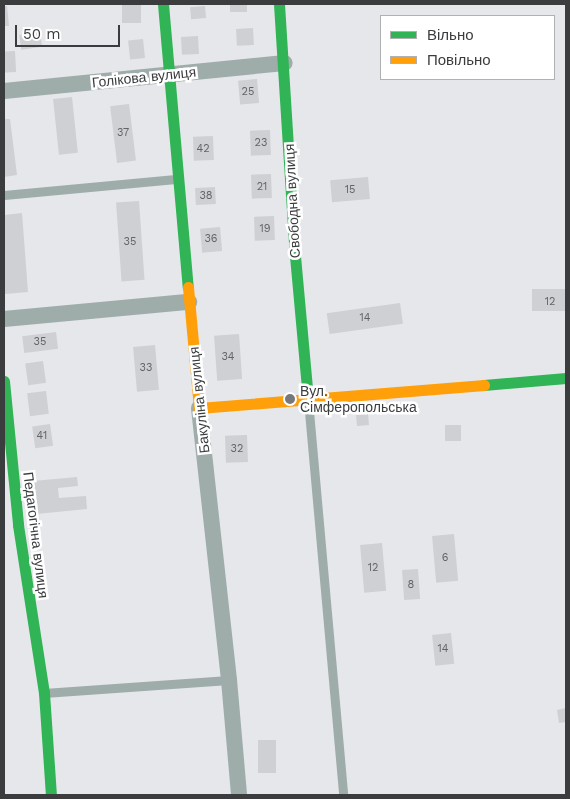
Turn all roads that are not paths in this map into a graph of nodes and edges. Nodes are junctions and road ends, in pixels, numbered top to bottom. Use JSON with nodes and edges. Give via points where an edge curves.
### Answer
{"nodes":[{"id":1,"x":163,"y":4,"type":"edge"},
{"id":2,"x":279,"y":4,"type":"edge"},
{"id":3,"x":285,"y":63,"type":"junction"},
{"id":4,"x":169,"y":74,"type":"junction"},
{"id":5,"x":4,"y":91,"type":"edge"},
{"id":6,"x":178,"y":179,"type":"junction"},
{"id":7,"x":4,"y":195,"type":"edge"},
{"id":8,"x":189,"y":302,"type":"junction"},
{"id":9,"x":4,"y":319,"type":"edge"},
{"id":10,"x":566,"y":378,"type":"edge"},
{"id":11,"x":4,"y":381,"type":"edge"},
{"id":12,"x":308,"y":398,"type":"junction"},
{"id":13,"x":199,"y":408,"type":"junction"},
{"id":14,"x":230,"y":680,"type":"junction"},
{"id":15,"x":44,"y":693,"type":"junction"},
{"id":16,"x":51,"y":795,"type":"edge"},
{"id":17,"x":239,"y":795,"type":"edge"},
{"id":18,"x":343,"y":795,"type":"edge"}],
"edges":[{"from":1,"to":4,"type":"street","name":"Бакуліна вулиця"},
{"from":2,"to":3,"type":"street","name":"Свободна вулиця"},
{"from":3,"to":4,"type":"street","name":"Голікова вулиця"},
{"from":3,"to":12,"type":"street","name":"Свободна вулиця","via":[[295,256]]},
{"from":4,"to":5,"type":"street","name":"Голікова вулиця"},
{"from":4,"to":6,"type":"street","name":"Бакуліна вулиця"},
{"from":6,"to":7,"type":"lane"},
{"from":6,"to":8,"type":"street","name":"Бакуліна вулиця"},
{"from":8,"to":9,"type":"street"},
{"from":8,"to":13,"type":"street","name":"Бакуліна вулиця"},
{"from":10,"to":12,"type":"street"},
{"from":11,"to":15,"type":"street","name":"Педагогічна вулиця","via":[[18,524]]},
{"from":12,"to":13,"type":"street"},
{"from":12,"to":18,"type":"lane"},
{"from":13,"to":14,"type":"street","name":"Бакуліна вулиця"},
{"from":14,"to":15,"type":"lane"},
{"from":14,"to":17,"type":"street","name":"Бакуліна вулиця"},
{"from":15,"to":16,"type":"street","name":"Педагогічна вулиця"}]}
